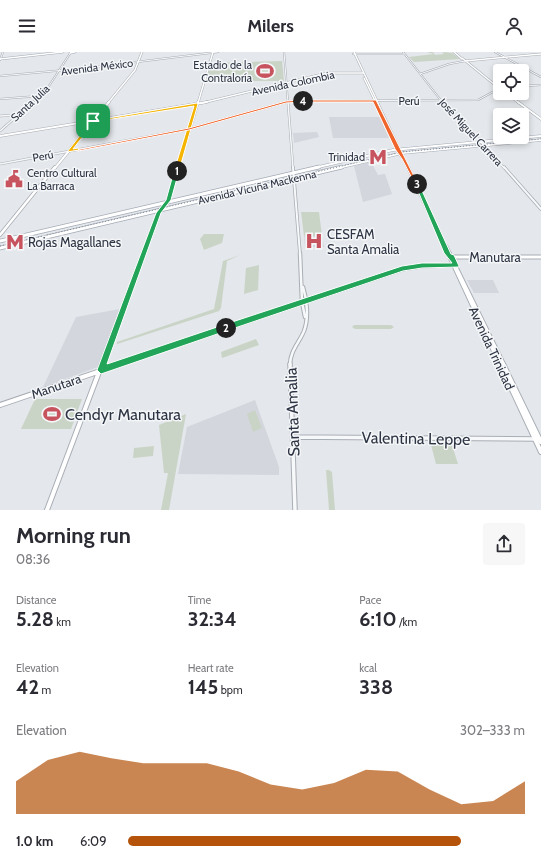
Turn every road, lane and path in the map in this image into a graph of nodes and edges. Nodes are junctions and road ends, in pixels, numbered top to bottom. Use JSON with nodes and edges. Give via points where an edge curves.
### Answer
{"nodes":[{"id":1,"x":3,"y":52,"type":"edge"},
{"id":2,"x":54,"y":52,"type":"edge"},
{"id":3,"x":63,"y":52,"type":"edge"},
{"id":4,"x":75,"y":52,"type":"edge"},
{"id":5,"x":142,"y":52,"type":"edge"},
{"id":6,"x":212,"y":52,"type":"edge"},
{"id":7,"x":218,"y":52,"type":"edge"},
{"id":8,"x":284,"y":52,"type":"edge"},
{"id":9,"x":454,"y":52,"type":"edge"},
{"id":10,"x":495,"y":52,"type":"edge"},
{"id":11,"x":70,"y":53,"type":"edge"},
{"id":12,"x":353,"y":53,"type":"edge"},
{"id":13,"x":404,"y":53,"type":"edge"},
{"id":14,"x":37,"y":54,"type":"junction"},
{"id":15,"x":541,"y":54,"type":"edge"},
{"id":16,"x":19,"y":57,"type":"junction"},
{"id":17,"x":504,"y":57,"type":"junction"},
{"id":18,"x":8,"y":58,"type":"joint"},
{"id":19,"x":0,"y":59,"type":"edge"},
{"id":20,"x":466,"y":61,"type":"junction"},
{"id":21,"x":138,"y":62,"type":"junction"},
{"id":22,"x":59,"y":71,"type":"junction"},
{"id":23,"x":362,"y":73,"type":"junction"},
{"id":24,"x":420,"y":73,"type":"junction"},
{"id":25,"x":0,"y":76,"type":"edge"},
{"id":26,"x":541,"y":77,"type":"edge"},
{"id":27,"x":286,"y":83,"type":"junction"},
{"id":28,"x":493,"y":83,"type":"edge"},
{"id":29,"x":541,"y":85,"type":"edge"},
{"id":30,"x":529,"y":86,"type":"edge"},
{"id":31,"x":493,"y":89,"type":"edge"},
{"id":32,"x":39,"y":96,"type":"junction"},
{"id":33,"x":0,"y":99,"type":"edge"},
{"id":34,"x":515,"y":100,"type":"edge"},
{"id":35,"x":288,"y":101,"type":"junction"},
{"id":36,"x":376,"y":101,"type":"junction"},
{"id":37,"x":441,"y":101,"type":"junction"},
{"id":38,"x":197,"y":104,"type":"junction"},
{"id":39,"x":18,"y":115,"type":"junction"},
{"id":40,"x":0,"y":116,"type":"edge"},
{"id":41,"x":541,"y":119,"type":"edge"},
{"id":42,"x":93,"y":121,"type":"junction"},
{"id":43,"x":189,"y":129,"type":"junction"},
{"id":44,"x":0,"y":131,"type":"edge"},
{"id":45,"x":0,"y":136,"type":"edge"},
{"id":46,"x":541,"y":136,"type":"edge"},
{"id":47,"x":541,"y":140,"type":"edge"},
{"id":48,"x":481,"y":142,"type":"junction"},
{"id":49,"x":484,"y":145,"type":"junction"},
{"id":50,"x":399,"y":149,"type":"junction"},
{"id":51,"x":69,"y":151,"type":"junction"},
{"id":52,"x":401,"y":153,"type":"junction"},
{"id":53,"x":0,"y":164,"type":"edge"},
{"id":54,"x":294,"y":173,"type":"junction"},
{"id":55,"x":295,"y":178,"type":"junction"},
{"id":56,"x":166,"y":203,"type":"junction"},
{"id":57,"x":541,"y":209,"type":"edge"},
{"id":58,"x":161,"y":210,"type":"junction"},
{"id":59,"x":0,"y":235,"type":"edge"},
{"id":60,"x":0,"y":241,"type":"edge"},
{"id":61,"x":0,"y":248,"type":"edge"},
{"id":62,"x":450,"y":257,"type":"junction"},
{"id":63,"x":541,"y":257,"type":"edge"},
{"id":64,"x":455,"y":266,"type":"junction"},
{"id":65,"x":304,"y":301,"type":"junction"},
{"id":66,"x":101,"y":370,"type":"junction"},
{"id":67,"x":0,"y":405,"type":"edge"},
{"id":68,"x":293,"y":437,"type":"junction"},
{"id":69,"x":539,"y":440,"type":"edge"},
{"id":70,"x":541,"y":452,"type":"edge"},
{"id":71,"x":47,"y":510,"type":"edge"},
{"id":72,"x":295,"y":510,"type":"edge"}],
"edges":[{"from":1,"to":19,"type":"street"},
{"from":2,"to":14,"type":"main road"},
{"from":3,"to":14,"type":"main road"},
{"from":4,"to":11,"type":"main road"},
{"from":5,"to":21,"type":"main road"},
{"from":6,"to":7,"type":"street","name":"Avenida México"},
{"from":6,"to":21,"type":"street","name":"Avenida México"},
{"from":6,"to":38,"type":"main road"},
{"from":8,"to":27,"type":"street","name":"Santa Amalia"},
{"from":9,"to":20,"type":"main road"},
{"from":10,"to":17,"type":"street"},
{"from":11,"to":22,"type":"street","name":"Santa Julia"},
{"from":12,"to":13,"type":"street"},
{"from":12,"to":23,"type":"main road","name":"Avenida Trinidad"},
{"from":13,"to":24,"type":"street","name":"José Miguel Carrera"},
{"from":14,"to":16,"type":"main road"},
{"from":14,"to":19,"type":"main road"},
{"from":15,"to":17,"type":"main road"},
{"from":16,"to":18,"type":"main road"},
{"from":16,"to":19,"type":"main road"},
{"from":17,"to":20,"type":"main road","via":[[495,60]]},
{"from":17,"to":26,"type":"street"},
{"from":18,"to":19,"type":"main road"},
{"from":20,"to":24,"type":"street"},
{"from":20,"to":28,"type":"main road"},
{"from":21,"to":22,"type":"street","name":"Avenida México"},
{"from":21,"to":42,"type":"main road","via":[[136,69]]},
{"from":22,"to":25,"type":"street","name":"Avenida México"},
{"from":22,"to":32,"type":"street","name":"Santa Julia","via":[[48,88]]},
{"from":23,"to":27,"type":"main road","name":"Avenida Colombia","via":[[327,73]]},
{"from":23,"to":36,"type":"main road","name":"Avenida Trinidad"},
{"from":24,"to":37,"type":"street","name":"José Miguel Carrera"},
{"from":27,"to":35,"type":"street","name":"Santa Amalia"},
{"from":27,"to":38,"type":"main road","name":"Avenida Colombia"},
{"from":29,"to":30,"type":"street"},
{"from":31,"to":37,"type":"street","name":"Perú","via":[[480,100]]},
{"from":32,"to":33,"type":"street"},
{"from":32,"to":39,"type":"street","name":"Santa Julia"},
{"from":34,"to":41,"type":"main road"},
{"from":35,"to":36,"type":"street","name":"Perú"},
{"from":35,"to":43,"type":"street","name":"Perú"},
{"from":35,"to":54,"type":"street","name":"Santa Amalia"},
{"from":36,"to":37,"type":"street","name":"Perú"},
{"from":36,"to":50,"type":"main road","name":"Avenida Trinidad"},
{"from":37,"to":48,"type":"street","name":"José Miguel Carrera"},
{"from":38,"to":42,"type":"main road","name":"Avenida Colombia"},
{"from":38,"to":43,"type":"main road"},
{"from":39,"to":40,"type":"street"},
{"from":39,"to":44,"type":"street","name":"Santa Julia"},
{"from":42,"to":45,"type":"main road","name":"Avenida Colombia"},
{"from":42,"to":51,"type":"main road"},
{"from":43,"to":51,"type":"street","name":"Perú"},
{"from":43,"to":56,"type":"main road"},
{"from":46,"to":48,"type":"main road"},
{"from":47,"to":49,"type":"main road","name":"Avenida Vicuña Mackenna"},
{"from":48,"to":49,"type":"street","name":"José Miguel Carrera"},
{"from":48,"to":50,"type":"main road"},
{"from":49,"to":52,"type":"main road","name":"Avenida Vicuña Mackenna"},
{"from":49,"to":57,"type":"street","name":"José Miguel Carrera"},
{"from":50,"to":52,"type":"main road","name":"Avenida Trinidad"},
{"from":50,"to":54,"type":"main road"},
{"from":51,"to":53,"type":"street","name":"Perú"},
{"from":51,"to":59,"type":"main road"},
{"from":52,"to":55,"type":"main road","name":"Avenida Vicuña Mackenna"},
{"from":52,"to":62,"type":"main road","name":"Avenida Trinidad"},
{"from":54,"to":55,"type":"street","name":"Santa Amalia"},
{"from":54,"to":56,"type":"main road"},
{"from":55,"to":58,"type":"main road","name":"Avenida Vicuña Mackenna"},
{"from":55,"to":65,"type":"street","name":"Santa Amalia"},
{"from":56,"to":58,"type":"main road"},
{"from":56,"to":60,"type":"main road"},
{"from":58,"to":61,"type":"main road","name":"Avenida Vicuña Mackenna"},
{"from":58,"to":66,"type":"main road"},
{"from":62,"to":63,"type":"main road","name":"Manutara"},
{"from":62,"to":64,"type":"main road","name":"Avenida Trinidad"},
{"from":64,"to":65,"type":"main road","name":"Manutara","via":[[406,268]]},
{"from":64,"to":69,"type":"main road","name":"Avenida Trinidad"},
{"from":65,"to":66,"type":"main road","name":"Manutara"},
{"from":65,"to":68,"type":"street","name":"Santa Amalia","via":[[304,330],[290,360]]},
{"from":66,"to":67,"type":"main road","name":"Manutara"},
{"from":66,"to":71,"type":"main road","via":[[88,398]]},
{"from":68,"to":69,"type":"street","name":"Valentina Leppe"},
{"from":68,"to":72,"type":"street","name":"Santa Amalia"},
{"from":69,"to":70,"type":"main road","name":"Avenida Trinidad"}]}
